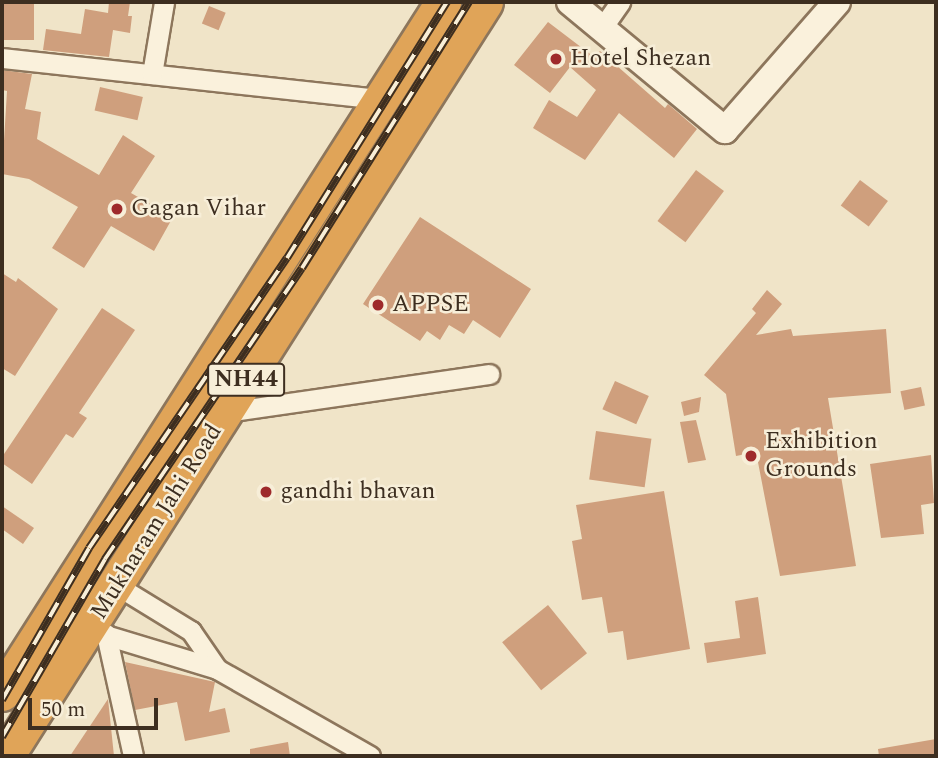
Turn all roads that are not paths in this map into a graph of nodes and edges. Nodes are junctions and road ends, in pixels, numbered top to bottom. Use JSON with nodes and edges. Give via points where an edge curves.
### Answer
{"nodes":[{"id":1,"x":164,"y":2,"type":"edge"},
{"id":2,"x":443,"y":2,"type":"edge"},
{"id":3,"x":485,"y":2,"type":"edge"},
{"id":4,"x":570,"y":2,"type":"edge"},
{"id":5,"x":620,"y":2,"type":"edge"},
{"id":6,"x":837,"y":2,"type":"edge"},
{"id":7,"x":602,"y":28,"type":"junction"},
{"id":8,"x":2,"y":58,"type":"edge"},
{"id":9,"x":152,"y":74,"type":"junction"},
{"id":10,"x":378,"y":99,"type":"junction"},
{"id":11,"x":264,"y":277,"type":"junction"},
{"id":12,"x":298,"y":298,"type":"junction"},
{"id":13,"x":489,"y":374,"type":"dead end"},
{"id":14,"x":226,"y":412,"type":"junction"},
{"id":15,"x":116,"y":584,"type":"junction"},
{"id":16,"x":97,"y":632,"type":"junction"},
{"id":17,"x":217,"y":670,"type":"junction"},
{"id":18,"x":2,"y":693,"type":"edge"},
{"id":19,"x":361,"y":754,"type":"edge"},
{"id":20,"x":6,"y":756,"type":"edge"},
{"id":21,"x":134,"y":756,"type":"edge"}],
"edges":[{"from":1,"to":9,"type":"street"},
{"from":2,"to":10,"type":"highway","name":"Mukharam Jahi Road","number":"NH44"},
{"from":3,"to":12,"type":"highway","name":"Mukharam Jahi Road","number":"NH44"},
{"from":4,"to":7,"type":"street"},
{"from":5,"to":7,"type":"street"},
{"from":6,"to":7,"type":"street","via":[[725,130]]},
{"from":8,"to":9,"type":"street"},
{"from":9,"to":10,"type":"street"},
{"from":10,"to":11,"type":"highway","name":"Mukharam Jahi Road","number":"NH44"},
{"from":11,"to":12,"type":"highway"},
{"from":11,"to":18,"type":"highway","name":"Mukharam Jahi Road","number":"NH44"},
{"from":12,"to":14,"type":"highway","name":"Mukharam Jahi Road","number":"NH44"},
{"from":13,"to":14,"type":"street"},
{"from":14,"to":15,"type":"highway","name":"Mukharam Jahi Road","number":"NH44"},
{"from":15,"to":16,"type":"highway","name":"Mukharam Jahi Road","number":"NH44"},
{"from":15,"to":17,"type":"street","via":[[191,631]]},
{"from":16,"to":17,"type":"street"},
{"from":16,"to":20,"type":"highway","name":"Mukharam Jahi Road","number":"NH44"},
{"from":16,"to":21,"type":"street"},
{"from":17,"to":19,"type":"street"}]}
